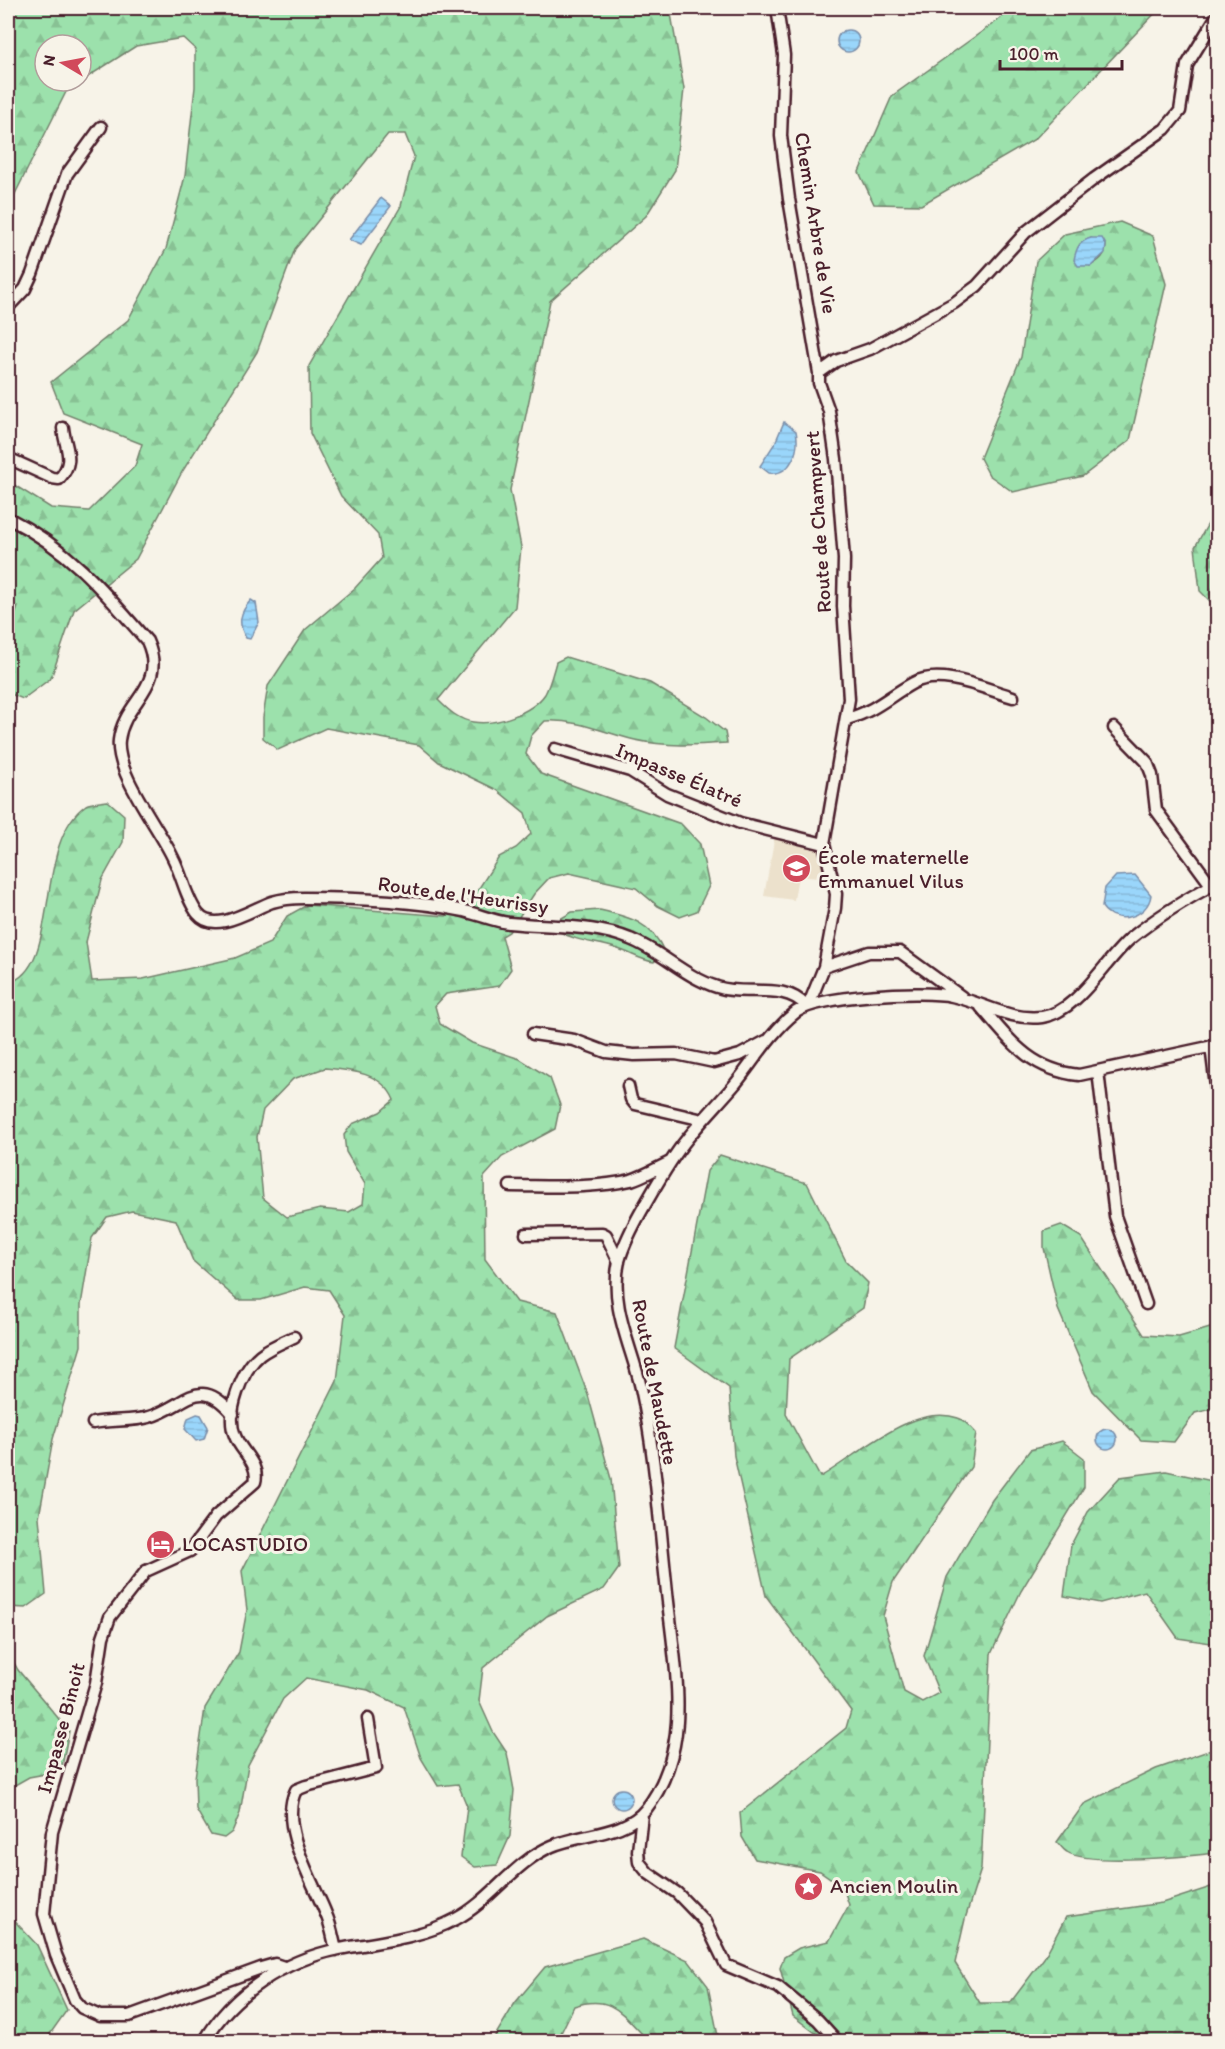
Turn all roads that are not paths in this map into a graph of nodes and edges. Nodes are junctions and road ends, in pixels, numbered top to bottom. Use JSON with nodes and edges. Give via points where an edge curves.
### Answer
{"nodes":[{"id":1,"x":777,"y":8,"type":"edge"},
{"id":2,"x":1218,"y":14,"type":"edge"},
{"id":3,"x":100,"y":127,"type":"dead end"},
{"id":4,"x":8,"y":307,"type":"edge"},
{"id":5,"x":819,"y":373,"type":"junction"},
{"id":6,"x":63,"y":428,"type":"dead end"},
{"id":7,"x":8,"y":458,"type":"edge"},
{"id":8,"x":8,"y":518,"type":"edge"},
{"id":9,"x":1013,"y":697,"type":"dead end"},
{"id":10,"x":847,"y":719,"type":"junction"},
{"id":11,"x":1114,"y":728,"type":"dead end"},
{"id":12,"x":555,"y":749,"type":"dead end"},
{"id":13,"x":824,"y":844,"type":"junction"},
{"id":14,"x":1214,"y":884,"type":"edge"},
{"id":15,"x":824,"y":967,"type":"junction"},
{"id":16,"x":964,"y":999,"type":"junction"},
{"id":17,"x":807,"y":1005,"type":"junction"},
{"id":18,"x":981,"y":1007,"type":"junction"},
{"id":19,"x":533,"y":1034,"type":"dead end"},
{"id":20,"x":771,"y":1038,"type":"junction"},
{"id":21,"x":1214,"y":1046,"type":"edge"},
{"id":22,"x":1098,"y":1071,"type":"junction"},
{"id":23,"x":628,"y":1086,"type":"dead end"},
{"id":24,"x":1218,"y":1103,"type":"edge"},
{"id":25,"x":703,"y":1120,"type":"junction"},
{"id":26,"x":670,"y":1162,"type":"junction"},
{"id":27,"x":510,"y":1186,"type":"dead end"},
{"id":28,"x":526,"y":1234,"type":"dead end"},
{"id":29,"x":619,"y":1263,"type":"junction"},
{"id":30,"x":1146,"y":1304,"type":"dead end"},
{"id":31,"x":294,"y":1337,"type":"dead end"},
{"id":32,"x":232,"y":1414,"type":"junction"},
{"id":33,"x":93,"y":1423,"type":"dead end"},
{"id":34,"x":368,"y":1719,"type":"dead end"},
{"id":35,"x":642,"y":1814,"type":"junction"},
{"id":36,"x":336,"y":1950,"type":"junction"},
{"id":37,"x":284,"y":1967,"type":"junction"},
{"id":38,"x":204,"y":2042,"type":"edge"},
{"id":39,"x":838,"y":2042,"type":"edge"}],
"edges":[{"from":1,"to":5,"type":"street","name":"Chemin Arbre de Vie","via":[[784,55],[783,146]]},
{"from":2,"to":5,"type":"street","via":[[1187,65],[1180,111],[1165,129],[1026,232],[976,286],[954,303]]},
{"from":3,"to":4,"type":"street","via":[[67,174],[32,274]]},
{"from":5,"to":10,"type":"street","name":"Route de Champvert","via":[[833,432],[839,488]]},
{"from":6,"to":7,"type":"street","via":[[70,461],[59,479]]},
{"from":8,"to":17,"type":"street","name":"Route de l'Heurissy","via":[[59,548],[90,576],[153,653],[147,688],[122,725],[118,742],[140,800],[164,838],[194,907],[206,921],[228,920],[288,898],[390,902],[458,910],[506,922],[632,939],[696,979],[718,988],[790,993]]},
{"from":9,"to":10,"type":"street","via":[[934,678],[914,682],[872,711]]},
{"from":10,"to":13,"type":"street","name":"Route de Champvert"},
{"from":11,"to":14,"type":"street","via":[[1147,762],[1156,810]]},
{"from":12,"to":13,"type":"street","name":"Impasse Élatré","via":[[630,771],[667,794],[740,823]]},
{"from":13,"to":15,"type":"street","name":"Route de Champvert","via":[[836,894]]},
{"from":14,"to":18,"type":"street","name":"Route de Maudette","via":[[1126,942],[1081,993],[1057,1012],[1029,1017]]},
{"from":15,"to":16,"type":"street","via":[[869,952],[900,952]]},
{"from":15,"to":17,"type":"street","name":"Route de Champvert"},
{"from":16,"to":17,"type":"street","name":"Route de Maudette","via":[[941,994],[911,995],[829,999]]},
{"from":16,"to":18,"type":"street","name":"Route de Maudette"},
{"from":17,"to":20,"type":"street","name":"Route de Maudette"},
{"from":18,"to":22,"type":"street","via":[[1014,1045],[1049,1070],[1079,1075]]},
{"from":19,"to":20,"type":"street","via":[[574,1040],[606,1052],[676,1054],[714,1062],[740,1055]]},
{"from":20,"to":25,"type":"street","name":"Route de Maudette"},
{"from":21,"to":22,"type":"street"},
{"from":21,"to":24,"type":"street"},
{"from":22,"to":30,"type":"street","via":[[1115,1216]]},
{"from":23,"to":25,"type":"street","via":[[635,1104]]},
{"from":25,"to":26,"type":"street","name":"Route de Maudette"},
{"from":26,"to":27,"type":"street","via":[[622,1181],[583,1186]]},
{"from":26,"to":29,"type":"street","name":"Route de Maudette","via":[[630,1231]]},
{"from":28,"to":29,"type":"street","via":[[602,1233]]},
{"from":29,"to":35,"type":"street","name":"Route de Maudette","via":[[617,1285],[624,1340],[640,1385],[650,1436],[678,1720],[661,1786]]},
{"from":31,"to":32,"type":"street","name":"Impasse Binoit","via":[[253,1362]]},
{"from":32,"to":33,"type":"street","via":[[219,1399],[203,1393],[151,1417]]},
{"from":32,"to":37,"type":"street","name":"Impasse Binoit","via":[[235,1438],[256,1470],[255,1482],[216,1516],[190,1551],[146,1571],[110,1617],[96,1683],[52,1832],[44,1914],[75,2000],[100,2016],[129,2016],[261,1968],[275,1964]]},
{"from":34,"to":36,"type":"street","via":[[376,1768],[306,1786],[296,1790],[293,1797],[295,1839],[328,1917]]},
{"from":35,"to":36,"type":"street","name":"Route de Maudette","via":[[533,1856],[488,1897],[451,1922],[393,1940]]},
{"from":35,"to":39,"type":"street","via":[[639,1862],[705,1922],[726,1965],[778,1986]]},
{"from":36,"to":37,"type":"street","name":"Route de Maudette"},
{"from":37,"to":38,"type":"street","name":"Route de Maudette","via":[[242,1996]]}]}
